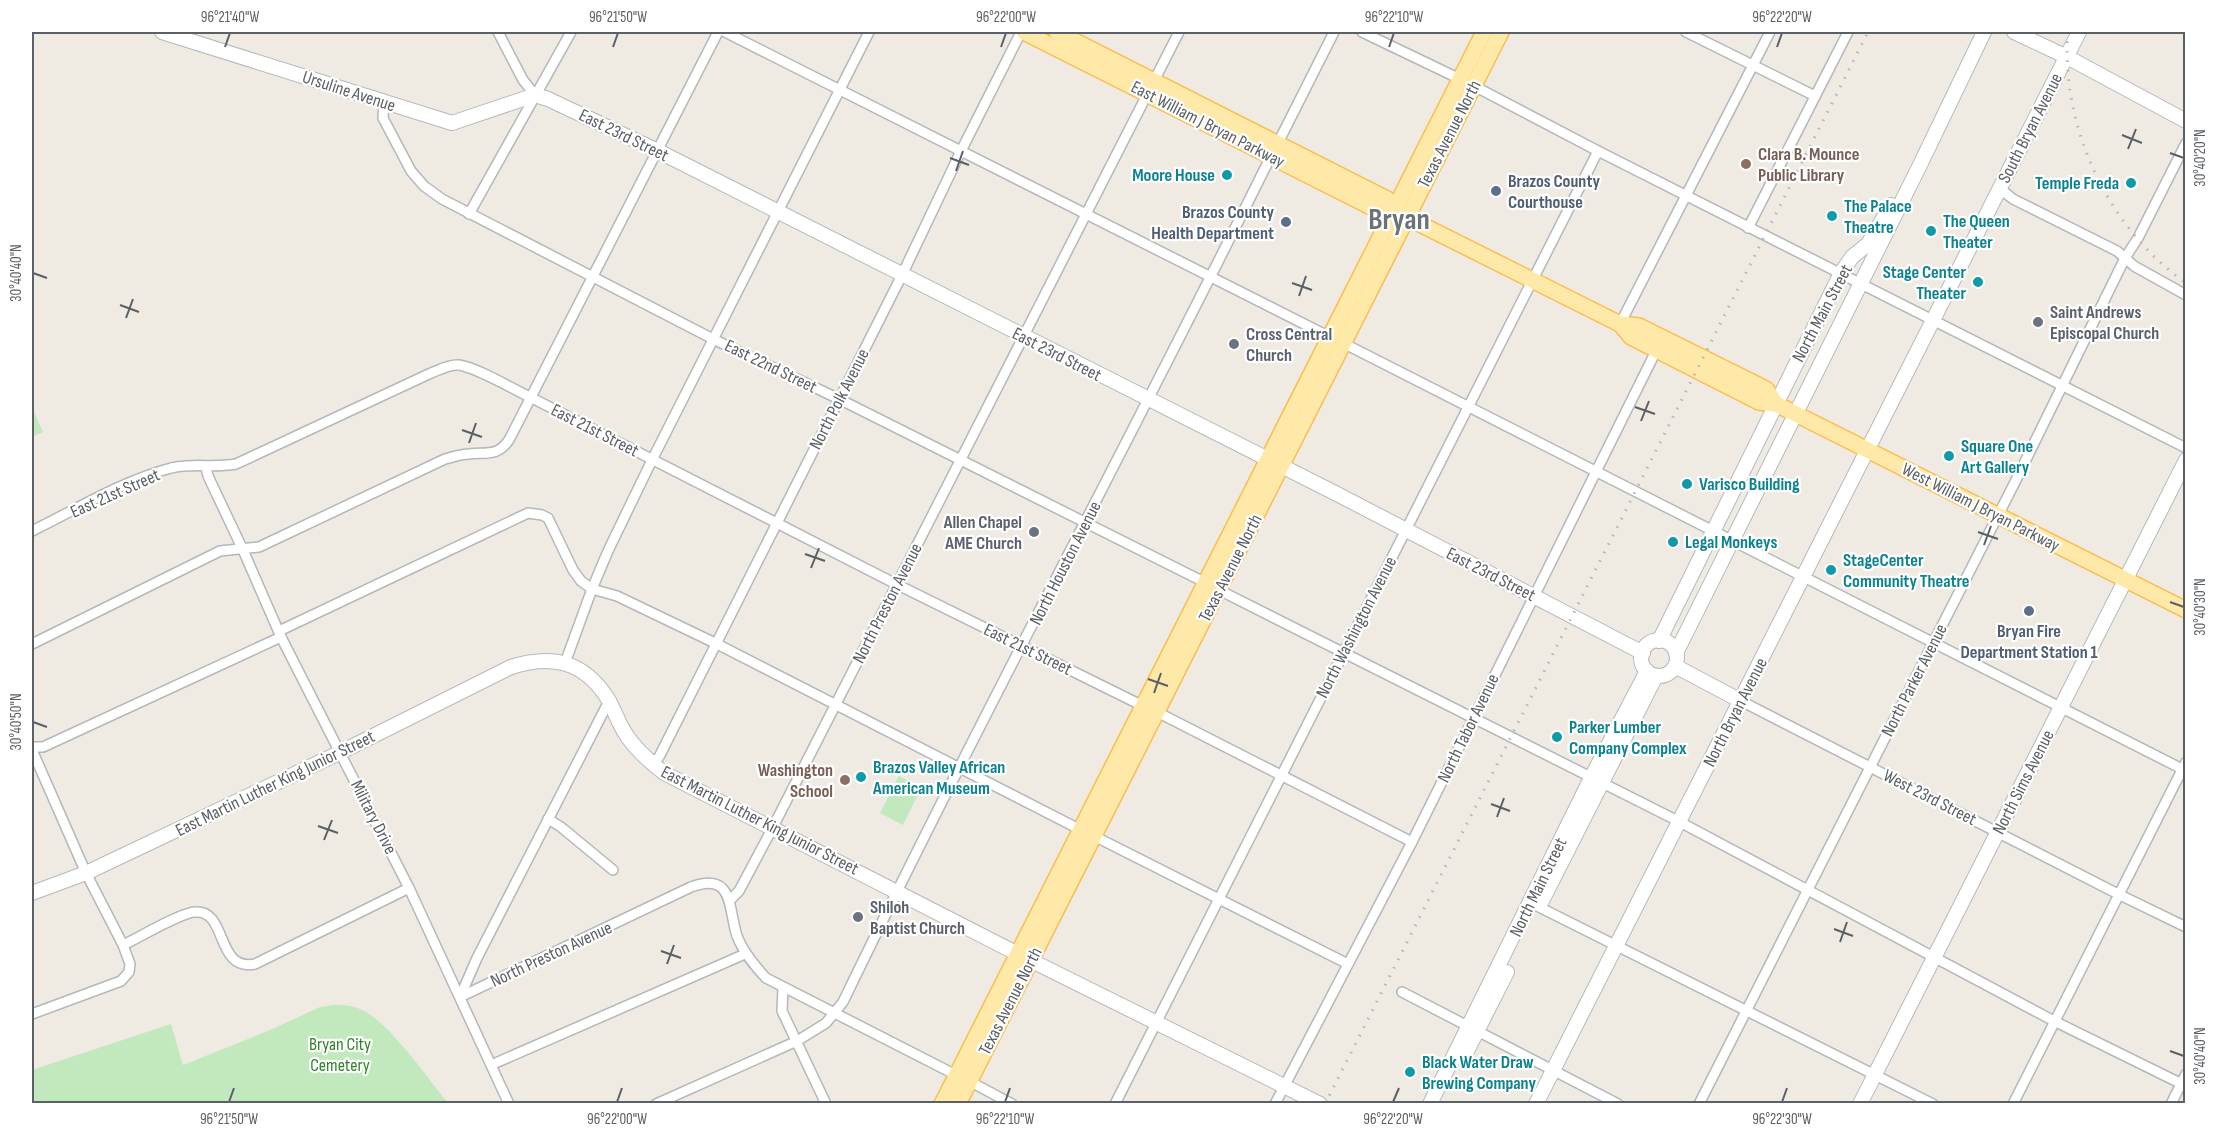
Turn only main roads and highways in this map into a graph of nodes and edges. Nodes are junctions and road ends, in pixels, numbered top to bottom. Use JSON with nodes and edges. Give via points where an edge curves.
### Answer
{"nodes":[{"id":1,"x":1022,"y":32,"type":"edge"},
{"id":2,"x":1057,"y":32,"type":"edge"},
{"id":3,"x":1484,"y":32,"type":"edge"},
{"id":4,"x":1502,"y":32,"type":"edge"},
{"id":5,"x":1467,"y":83,"type":"junction"},
{"id":6,"x":1151,"y":87,"type":"junction"},
{"id":7,"x":1400,"y":214,"type":"junction"},
{"id":8,"x":1620,"y":324,"type":"junction"},
{"id":9,"x":1776,"y":404,"type":"junction"},
{"id":10,"x":2186,"y":610,"type":"edge"},
{"id":11,"x":963,"y":1078,"type":"junction"},
{"id":12,"x":942,"y":1104,"type":"edge"},
{"id":13,"x":958,"y":1104,"type":"edge"}],
"edges":[{"from":1,"to":6,"type":"main road","name":"East William J Bryan Parkway"},
{"from":2,"to":6,"type":"main road","name":"East William J Bryan Parkway"},
{"from":3,"to":5,"type":"main road","name":"Texas Avenue North"},
{"from":4,"to":5,"type":"main road","name":"Texas Avenue North"},
{"from":5,"to":7,"type":"main road","name":"Texas Avenue North"},
{"from":6,"to":7,"type":"main road","name":"East William J Bryan Parkway","via":[[1274,149],[1387,199]]},
{"from":7,"to":8,"type":"main road","name":"East William J Bryan Parkway"},
{"from":7,"to":11,"type":"main road","name":"Texas Avenue North"},
{"from":8,"to":9,"type":"main road","name":"East William J Bryan Parkway","via":[[1631,337],[1656,351],[1759,402]]},
{"from":8,"to":9,"type":"main road","name":"East William J Bryan Parkway","via":[[1639,326],[1766,389]]},
{"from":9,"to":10,"type":"main road","name":"West William J Bryan Parkway"},
{"from":11,"to":12,"type":"main road","name":"Texas Avenue North"},
{"from":11,"to":13,"type":"main road","name":"Texas Avenue North"}]}
